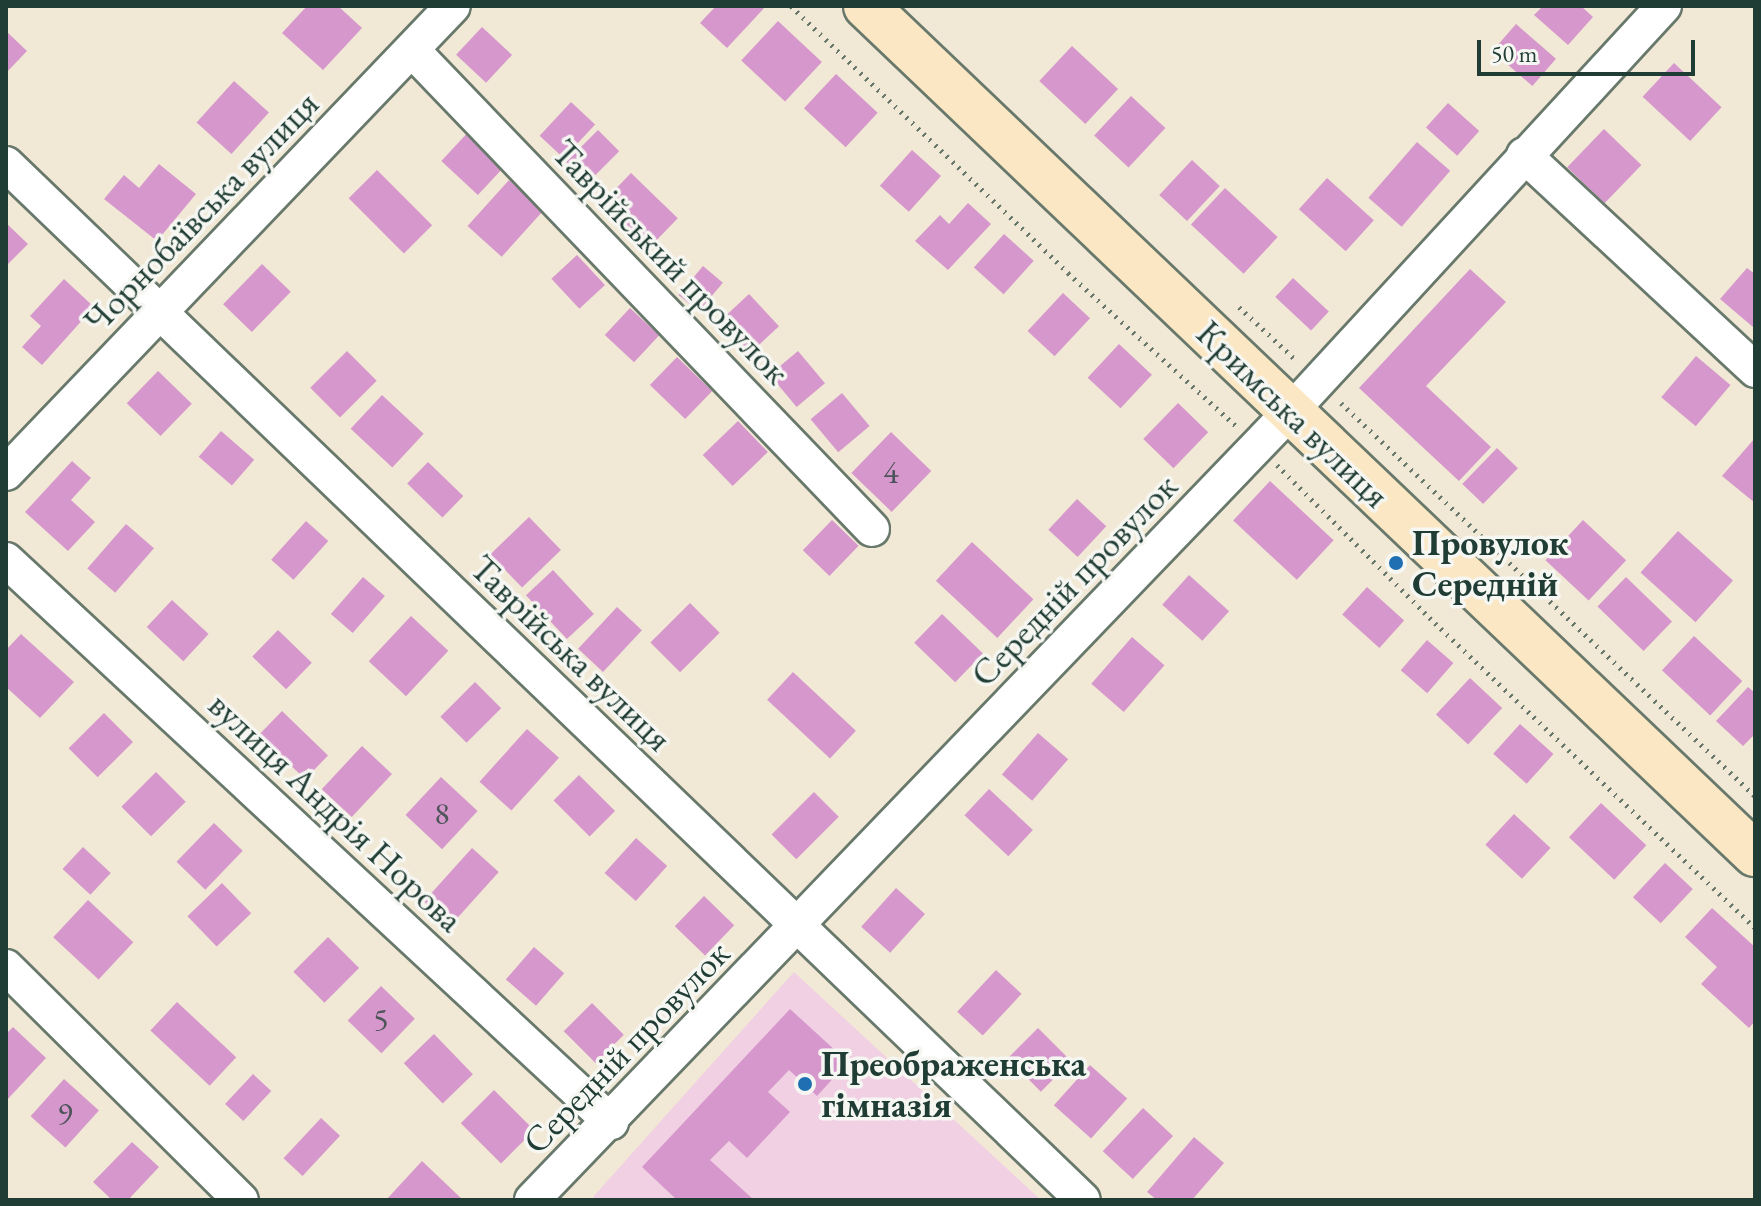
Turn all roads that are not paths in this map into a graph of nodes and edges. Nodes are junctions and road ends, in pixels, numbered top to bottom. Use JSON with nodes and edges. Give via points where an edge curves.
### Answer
{"nodes":[{"id":1,"x":453,"y":6,"type":"edge"},
{"id":2,"x":866,"y":6,"type":"edge"},
{"id":3,"x":1664,"y":6,"type":"edge"},
{"id":4,"x":412,"y":50,"type":"junction"},
{"id":5,"x":1524,"y":155,"type":"junction"},
{"id":6,"x":6,"y":164,"type":"edge"},
{"id":7,"x":158,"y":314,"type":"junction"},
{"id":8,"x":1755,"y":370,"type":"edge"},
{"id":9,"x":1290,"y":412,"type":"junction"},
{"id":10,"x":6,"y":473,"type":"edge"},
{"id":11,"x":872,"y":529,"type":"dead end"},
{"id":12,"x":6,"y":560,"type":"edge"},
{"id":13,"x":1755,"y":854,"type":"edge"},
{"id":14,"x":800,"y":927,"type":"junction"},
{"id":15,"x":6,"y":967,"type":"edge"},
{"id":16,"x":611,"y":1122,"type":"junction"},
{"id":17,"x":241,"y":1200,"type":"edge"},
{"id":18,"x":532,"y":1200,"type":"edge"},
{"id":19,"x":1083,"y":1200,"type":"edge"}],
"edges":[{"from":1,"to":4,"type":"street","name":"Чорнобаївська вулиця"},
{"from":2,"to":9,"type":"street","name":"Кримська вулиця"},
{"from":3,"to":5,"type":"street","name":"Середній провулок"},
{"from":4,"to":7,"type":"street","name":"Чорнобаївська вулиця"},
{"from":4,"to":11,"type":"street","name":"Таврійський провулок"},
{"from":5,"to":8,"type":"street"},
{"from":5,"to":9,"type":"street","name":"Середній провулок"},
{"from":6,"to":7,"type":"street","name":"Таврійська вулиця"},
{"from":7,"to":10,"type":"street","name":"Чорнобаївська вулиця"},
{"from":7,"to":14,"type":"street","name":"Таврійська вулиця"},
{"from":9,"to":13,"type":"street","name":"Кримська вулиця"},
{"from":9,"to":14,"type":"street","name":"Середній провулок"},
{"from":12,"to":16,"type":"street","name":"вулиця Андрія Норова"},
{"from":14,"to":16,"type":"street","name":"Середній провулок"},
{"from":14,"to":19,"type":"street","name":"Таврійська вулиця"},
{"from":15,"to":17,"type":"street"},
{"from":16,"to":18,"type":"street","name":"Середній провулок"}]}
